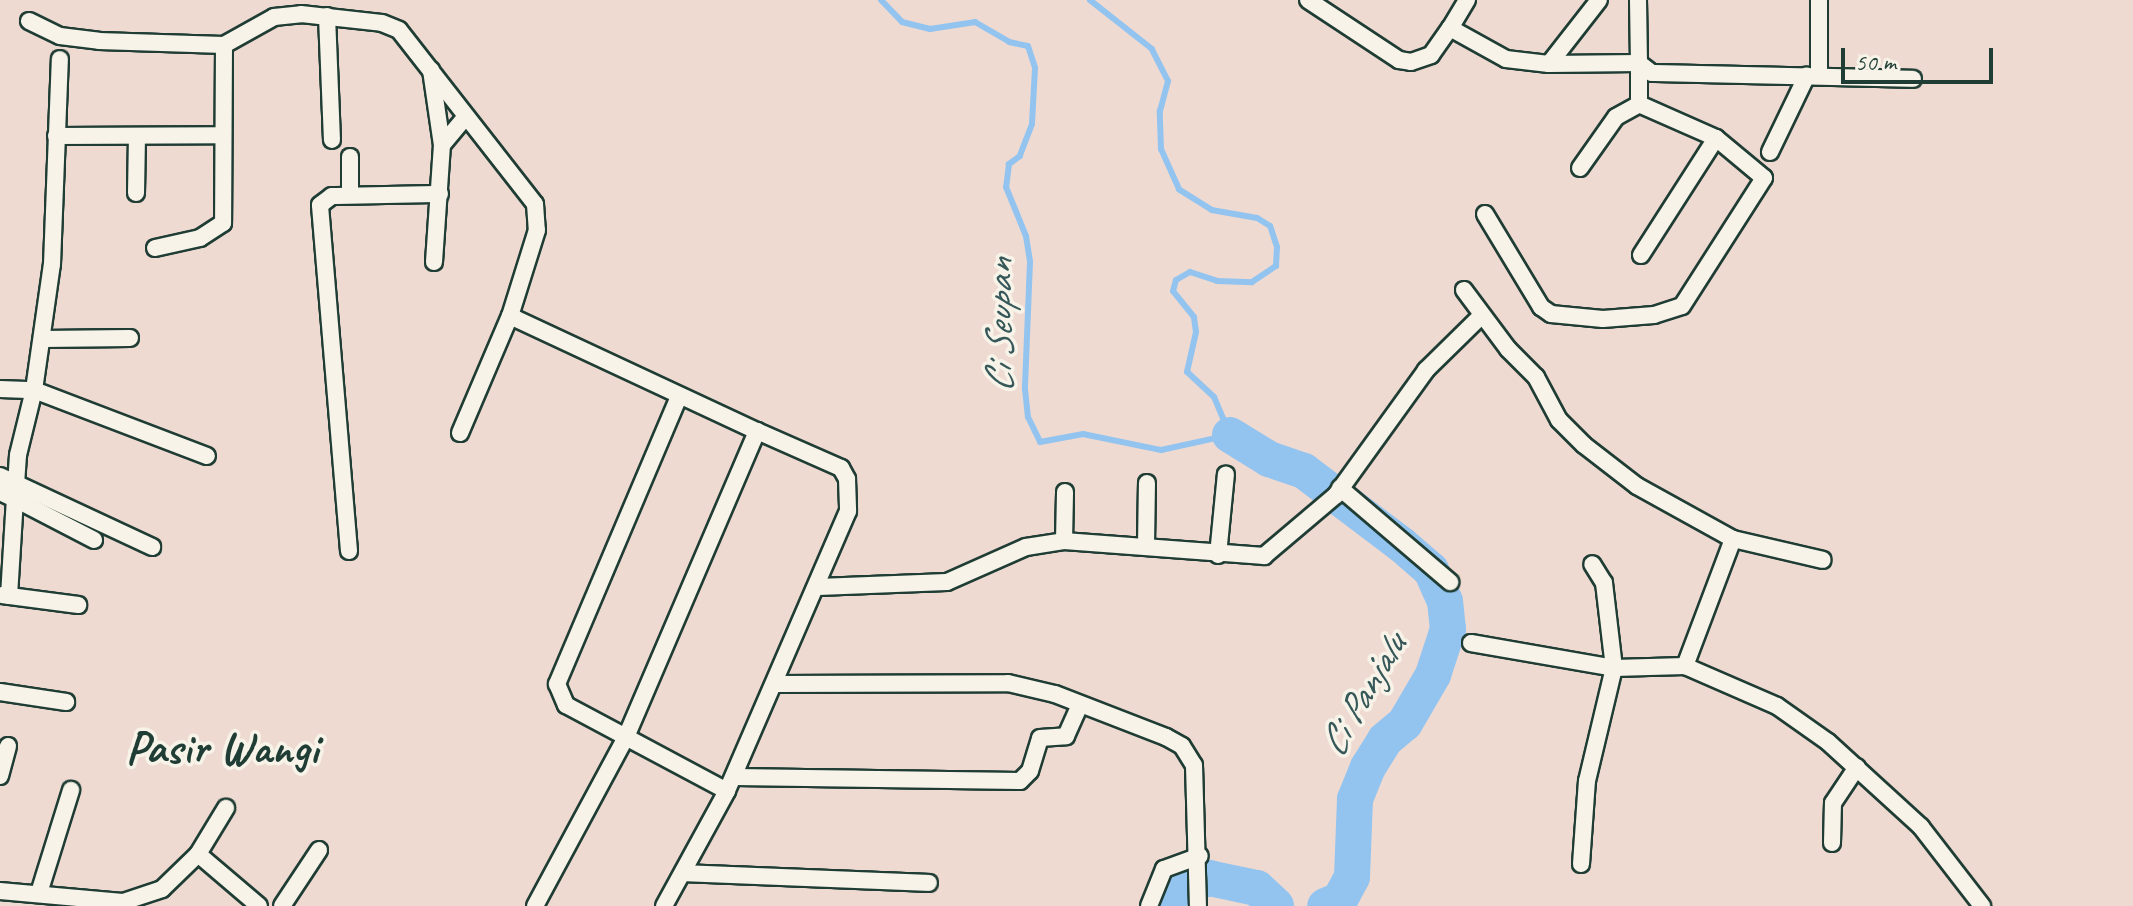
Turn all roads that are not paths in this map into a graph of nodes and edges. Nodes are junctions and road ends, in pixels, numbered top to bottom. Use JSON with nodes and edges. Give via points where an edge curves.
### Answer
{"nodes":[{"id":1,"x":1308,"y":0,"type":"edge"},
{"id":2,"x":1467,"y":0,"type":"edge"},
{"id":3,"x":1599,"y":0,"type":"edge"},
{"id":4,"x":1638,"y":0,"type":"edge"},
{"id":5,"x":1819,"y":0,"type":"edge"},
{"id":6,"x":327,"y":16,"type":"junction"},
{"id":7,"x":29,"y":21,"type":"dead end"},
{"id":8,"x":1450,"y":28,"type":"junction"},
{"id":9,"x":224,"y":45,"type":"junction"},
{"id":10,"x":60,"y":59,"type":"dead end"},
{"id":11,"x":1639,"y":63,"type":"junction"},
{"id":12,"x":1549,"y":64,"type":"junction"},
{"id":13,"x":431,"y":65,"type":"junction"},
{"id":14,"x":1813,"y":75,"type":"junction"},
{"id":15,"x":1913,"y":79,"type":"dead end"},
{"id":16,"x":1639,"y":104,"type":"junction"},
{"id":17,"x":465,"y":118,"type":"junction"},
{"id":18,"x":222,"y":135,"type":"junction"},
{"id":19,"x":56,"y":136,"type":"junction"},
{"id":20,"x":137,"y":136,"type":"junction"},
{"id":21,"x":1716,"y":138,"type":"junction"},
{"id":22,"x":332,"y":140,"type":"dead end"},
{"id":23,"x":442,"y":145,"type":"junction"},
{"id":24,"x":1770,"y":152,"type":"dead end"},
{"id":25,"x":350,"y":157,"type":"dead end"},
{"id":26,"x":1580,"y":168,"type":"dead end"},
{"id":27,"x":136,"y":193,"type":"dead end"},
{"id":28,"x":350,"y":194,"type":"junction"},
{"id":29,"x":440,"y":194,"type":"junction"},
{"id":30,"x":1485,"y":214,"type":"dead end"},
{"id":31,"x":155,"y":248,"type":"dead end"},
{"id":32,"x":1641,"y":255,"type":"dead end"},
{"id":33,"x":434,"y":262,"type":"dead end"},
{"id":34,"x":1464,"y":290,"type":"dead end"},
{"id":35,"x":510,"y":316,"type":"junction"},
{"id":36,"x":1481,"y":316,"type":"junction"},
{"id":37,"x":130,"y":338,"type":"dead end"},
{"id":38,"x":43,"y":339,"type":"junction"},
{"id":39,"x":0,"y":389,"type":"edge"},
{"id":40,"x":34,"y":390,"type":"junction"},
{"id":41,"x":679,"y":397,"type":"junction"},
{"id":42,"x":757,"y":431,"type":"junction"},
{"id":43,"x":460,"y":433,"type":"dead end"},
{"id":44,"x":207,"y":456,"type":"dead end"},
{"id":45,"x":1226,"y":474,"type":"dead end"},
{"id":46,"x":7,"y":478,"type":"edge"},
{"id":47,"x":1147,"y":483,"type":"dead end"},
{"id":48,"x":1065,"y":492,"type":"dead end"},
{"id":49,"x":1338,"y":492,"type":"junction"},
{"id":50,"x":8,"y":495,"type":"edge"},
{"id":51,"x":1733,"y":539,"type":"junction"},
{"id":52,"x":94,"y":540,"type":"dead end"},
{"id":53,"x":1064,"y":541,"type":"junction"},
{"id":54,"x":1146,"y":545,"type":"junction"},
{"id":55,"x":152,"y":547,"type":"dead end"},
{"id":56,"x":349,"y":551,"type":"dead end"},
{"id":57,"x":1218,"y":555,"type":"junction"},
{"id":58,"x":1823,"y":560,"type":"dead end"},
{"id":59,"x":1592,"y":564,"type":"dead end"},
{"id":60,"x":1450,"y":582,"type":"dead end"},
{"id":61,"x":818,"y":587,"type":"junction"},
{"id":62,"x":4,"y":595,"type":"edge"},
{"id":63,"x":78,"y":605,"type":"dead end"},
{"id":64,"x":1471,"y":643,"type":"dead end"},
{"id":65,"x":1685,"y":666,"type":"junction"},
{"id":66,"x":1614,"y":668,"type":"junction"},
{"id":67,"x":776,"y":684,"type":"junction"},
{"id":68,"x":0,"y":692,"type":"edge"},
{"id":69,"x":66,"y":702,"type":"dead end"},
{"id":70,"x":1080,"y":705,"type":"junction"},
{"id":71,"x":626,"y":737,"type":"junction"},
{"id":72,"x":8,"y":746,"type":"dead end"},
{"id":73,"x":1857,"y":767,"type":"junction"},
{"id":74,"x":0,"y":776,"type":"edge"},
{"id":75,"x":731,"y":784,"type":"junction"},
{"id":76,"x":71,"y":790,"type":"dead end"},
{"id":77,"x":226,"y":808,"type":"dead end"},
{"id":78,"x":1832,"y":843,"type":"dead end"},
{"id":79,"x":319,"y":850,"type":"dead end"},
{"id":80,"x":198,"y":854,"type":"junction"},
{"id":81,"x":1200,"y":859,"type":"junction"},
{"id":82,"x":1581,"y":864,"type":"dead end"},
{"id":83,"x":683,"y":873,"type":"junction"},
{"id":84,"x":929,"y":883,"type":"dead end"},
{"id":85,"x":0,"y":891,"type":"edge"},
{"id":86,"x":49,"y":898,"type":"edge"},
{"id":87,"x":1198,"y":899,"type":"edge"},
{"id":88,"x":259,"y":906,"type":"edge"},
{"id":89,"x":282,"y":906,"type":"edge"},
{"id":90,"x":535,"y":906,"type":"edge"},
{"id":91,"x":664,"y":906,"type":"edge"},
{"id":92,"x":1149,"y":906,"type":"edge"},
{"id":93,"x":1982,"y":906,"type":"edge"}],
"edges":[{"from":1,"to":8,"type":"street","via":[[1399,60],[1431,55]]},
{"from":2,"to":8,"type":"street"},
{"from":3,"to":12,"type":"street"},
{"from":4,"to":11,"type":"street"},
{"from":5,"to":14,"type":"street"},
{"from":6,"to":9,"type":"street","via":[[274,17]]},
{"from":6,"to":13,"type":"street","via":[[399,30]]},
{"from":6,"to":22,"type":"street"},
{"from":7,"to":9,"type":"street","via":[[60,36]]},
{"from":8,"to":12,"type":"street","via":[[1506,59]]},
{"from":9,"to":18,"type":"street"},
{"from":10,"to":19,"type":"street"},
{"from":11,"to":12,"type":"street"},
{"from":11,"to":14,"type":"street","via":[[1652,73]]},
{"from":11,"to":16,"type":"street"},
{"from":13,"to":17,"type":"street"},
{"from":13,"to":23,"type":"street"},
{"from":14,"to":15,"type":"street"},
{"from":14,"to":24,"type":"street"},
{"from":16,"to":21,"type":"street"},
{"from":16,"to":26,"type":"street","via":[[1616,117]]},
{"from":17,"to":23,"type":"street"},
{"from":17,"to":35,"type":"street","via":[[535,204],[539,216]]},
{"from":18,"to":20,"type":"street"},
{"from":18,"to":31,"type":"street","via":[[223,223],[200,238]]},
{"from":19,"to":20,"type":"street"},
{"from":19,"to":38,"type":"street"},
{"from":20,"to":27,"type":"street"},
{"from":21,"to":30,"type":"street","via":[[1764,178],[1682,306],[1670,312],[1603,319],[1551,314],[1541,307]]},
{"from":21,"to":32,"type":"street"},
{"from":23,"to":29,"type":"street"},
{"from":25,"to":28,"type":"street"},
{"from":28,"to":29,"type":"street"},
{"from":28,"to":56,"type":"street","via":[[325,198],[320,205]]},
{"from":29,"to":33,"type":"street"},
{"from":34,"to":36,"type":"street"},
{"from":35,"to":41,"type":"street"},
{"from":35,"to":43,"type":"street"},
{"from":36,"to":49,"type":"street","via":[[1426,370]]},
{"from":36,"to":51,"type":"street","via":[[1527,365],[1559,420],[1584,445],[1649,494]]},
{"from":37,"to":38,"type":"street"},
{"from":38,"to":40,"type":"street"},
{"from":39,"to":40,"type":"street"},
{"from":40,"to":44,"type":"street"},
{"from":40,"to":46,"type":"street"},
{"from":41,"to":42,"type":"street"},
{"from":41,"to":71,"type":"street","via":[[557,684],[566,705]]},
{"from":42,"to":61,"type":"street","via":[[841,468],[847,479],[848,511]]},
{"from":42,"to":71,"type":"street"},
{"from":45,"to":57,"type":"street"},
{"from":46,"to":50,"type":"street"},
{"from":46,"to":55,"type":"street"},
{"from":47,"to":54,"type":"street"},
{"from":48,"to":53,"type":"street"},
{"from":49,"to":57,"type":"street","via":[[1264,556]]},
{"from":49,"to":60,"type":"street"},
{"from":50,"to":52,"type":"street"},
{"from":50,"to":62,"type":"street"},
{"from":51,"to":58,"type":"street"},
{"from":51,"to":65,"type":"street"},
{"from":53,"to":54,"type":"street"},
{"from":53,"to":61,"type":"street","via":[[1026,547],[947,582]]},
{"from":54,"to":57,"type":"street"},
{"from":59,"to":66,"type":"street","via":[[1604,583]]},
{"from":61,"to":67,"type":"street"},
{"from":62,"to":63,"type":"street"},
{"from":64,"to":66,"type":"street"},
{"from":65,"to":66,"type":"street"},
{"from":65,"to":73,"type":"street","via":[[1777,706]]},
{"from":66,"to":82,"type":"street","via":[[1587,781]]},
{"from":67,"to":70,"type":"street","via":[[1008,683]]},
{"from":67,"to":75,"type":"street"},
{"from":68,"to":69,"type":"street"},
{"from":70,"to":75,"type":"street","via":[[1066,736],[1040,738],[1030,771],[1020,781]]},
{"from":70,"to":81,"type":"street","via":[[1182,746],[1194,765]]},
{"from":71,"to":75,"type":"street"},
{"from":71,"to":90,"type":"street"},
{"from":72,"to":74,"type":"street"},
{"from":73,"to":78,"type":"street","via":[[1835,799]]},
{"from":73,"to":93,"type":"street","via":[[1921,827]]},
{"from":75,"to":83,"type":"street"},
{"from":76,"to":86,"type":"street"},
{"from":77,"to":80,"type":"street"},
{"from":79,"to":89,"type":"street"},
{"from":80,"to":86,"type":"street","via":[[148,897],[123,902]]},
{"from":80,"to":88,"type":"street"},
{"from":81,"to":87,"type":"street"},
{"from":81,"to":92,"type":"street","via":[[1164,869]]},
{"from":83,"to":84,"type":"street"},
{"from":83,"to":91,"type":"street"},
{"from":85,"to":86,"type":"street"}]}
